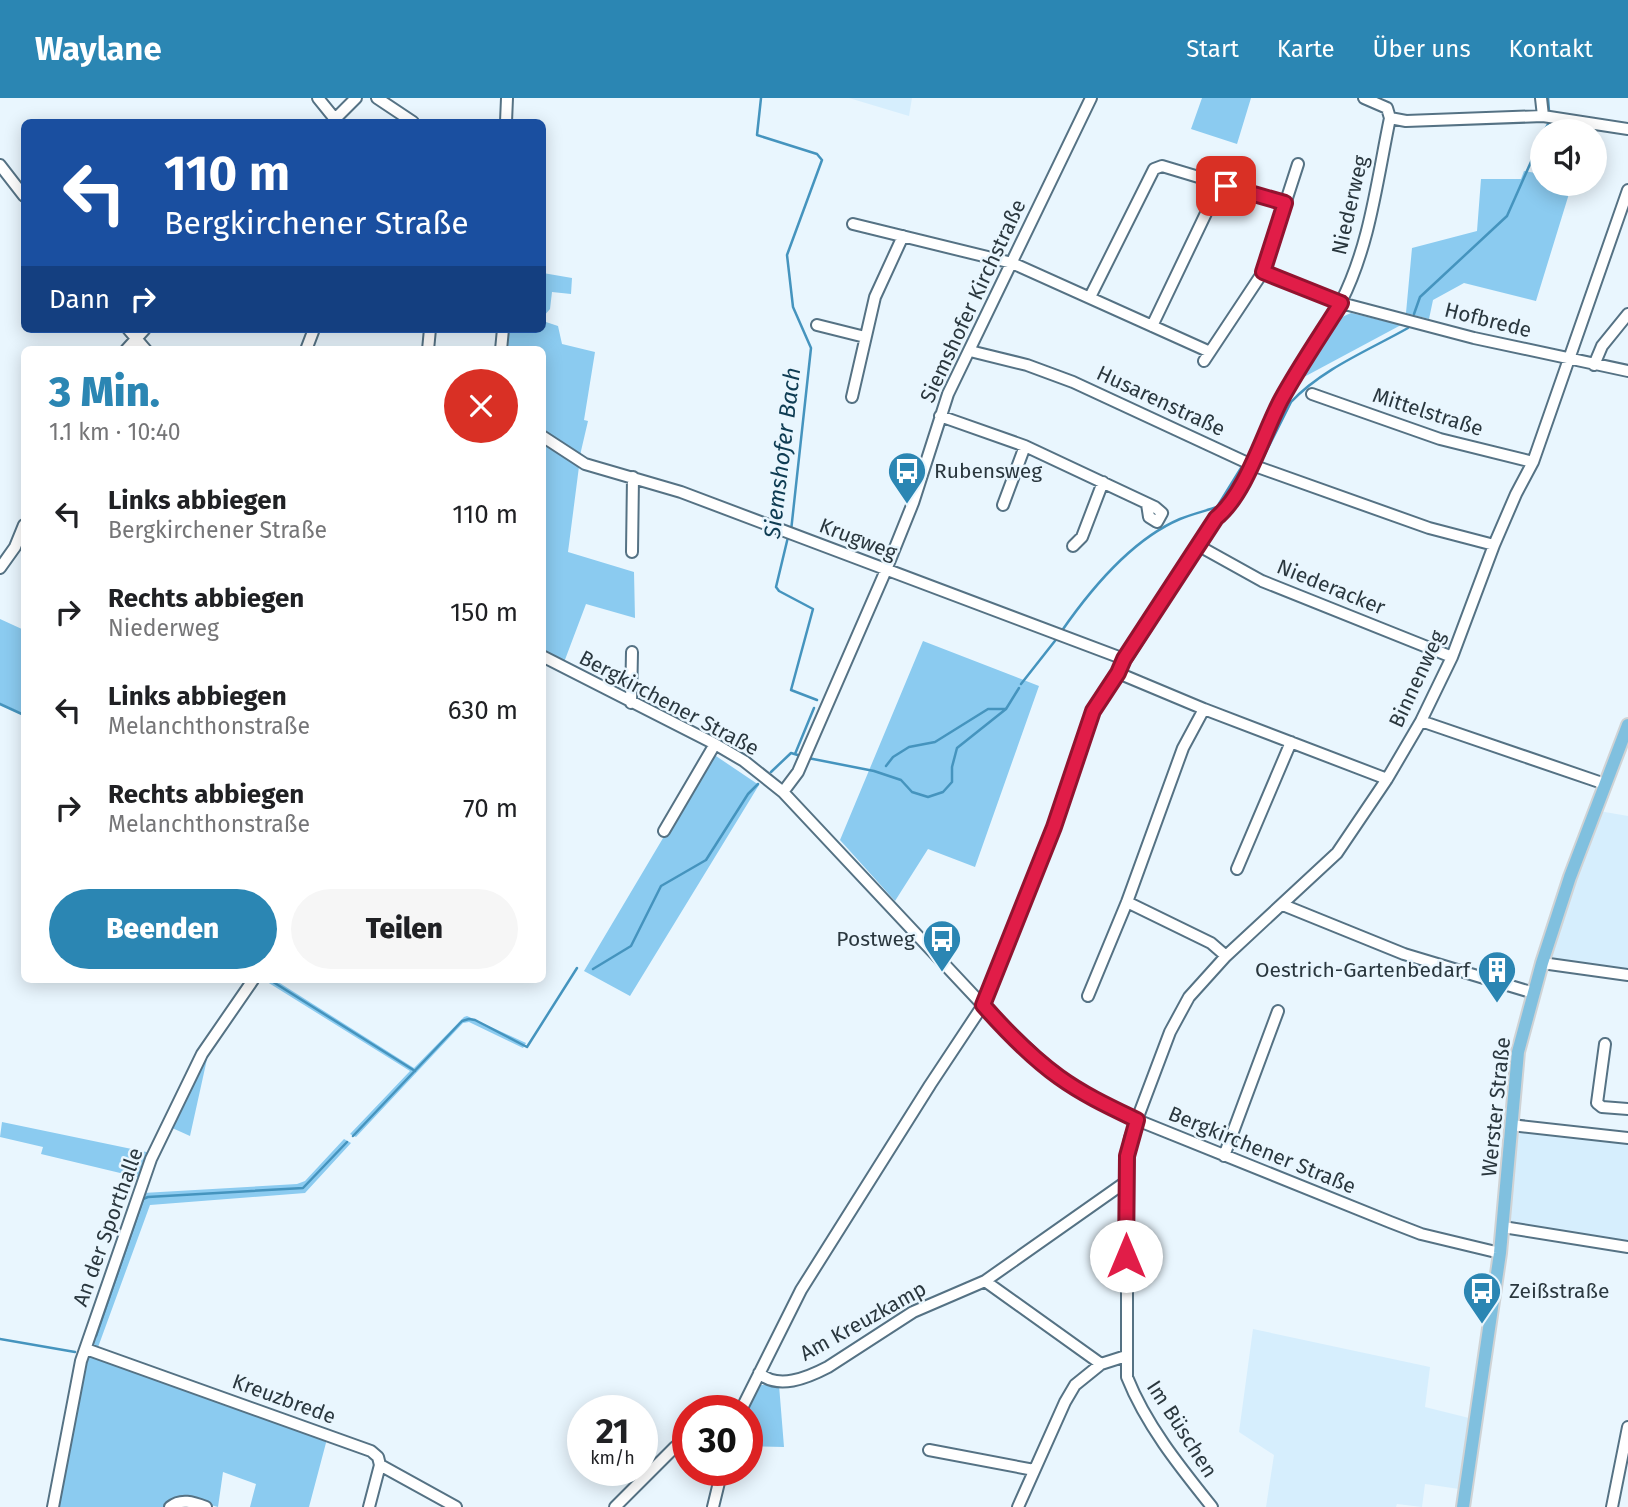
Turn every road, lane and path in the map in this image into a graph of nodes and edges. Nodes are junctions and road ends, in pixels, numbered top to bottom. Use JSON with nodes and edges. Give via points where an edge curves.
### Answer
{"nodes":[{"id":1,"x":318,"y":98,"type":"edge"},
{"id":2,"x":356,"y":98,"type":"edge"},
{"id":3,"x":377,"y":98,"type":"edge"},
{"id":4,"x":507,"y":98,"type":"edge"},
{"id":5,"x":1091,"y":98,"type":"edge"},
{"id":6,"x":1364,"y":98,"type":"edge"},
{"id":7,"x":1541,"y":98,"type":"edge"},
{"id":8,"x":1390,"y":108,"type":"edge"},
{"id":9,"x":1543,"y":116,"type":"junction"},
{"id":10,"x":333,"y":119,"type":"edge"},
{"id":11,"x":336,"y":119,"type":"edge"},
{"id":12,"x":408,"y":119,"type":"edge"},
{"id":13,"x":506,"y":119,"type":"edge"},
{"id":14,"x":1628,"y":129,"type":"edge"},
{"id":15,"x":0,"y":164,"type":"edge"},
{"id":16,"x":1298,"y":164,"type":"dead end"},
{"id":17,"x":1220,"y":184,"type":"junction"},
{"id":18,"x":1628,"y":190,"type":"edge"},
{"id":19,"x":21,"y":192,"type":"edge"},
{"id":20,"x":1285,"y":203,"type":"junction"},
{"id":21,"x":853,"y":224,"type":"dead end"},
{"id":22,"x":903,"y":236,"type":"junction"},
{"id":23,"x":1012,"y":263,"type":"junction"},
{"id":24,"x":1263,"y":272,"type":"junction"},
{"id":25,"x":1090,"y":297,"type":"junction"},
{"id":26,"x":1341,"y":303,"type":"junction"},
{"id":27,"x":1628,"y":314,"type":"edge"},
{"id":28,"x":817,"y":325,"type":"dead end"},
{"id":29,"x":1152,"y":326,"type":"junction"},
{"id":30,"x":132,"y":333,"type":"edge"},
{"id":31,"x":142,"y":333,"type":"edge"},
{"id":32,"x":865,"y":337,"type":"junction"},
{"id":33,"x":137,"y":339,"type":"junction"},
{"id":34,"x":130,"y":346,"type":"edge"},
{"id":35,"x":143,"y":346,"type":"edge"},
{"id":36,"x":970,"y":351,"type":"junction"},
{"id":37,"x":1571,"y":360,"type":"junction"},
{"id":38,"x":1594,"y":365,"type":"junction"},
{"id":39,"x":1628,"y":371,"type":"edge"},
{"id":40,"x":1312,"y":394,"type":"dead end"},
{"id":41,"x":852,"y":397,"type":"dead end"},
{"id":42,"x":940,"y":415,"type":"junction"},
{"id":43,"x":546,"y":439,"type":"edge"},
{"id":44,"x":1025,"y":446,"type":"junction"},
{"id":45,"x":1533,"y":462,"type":"junction"},
{"id":46,"x":1252,"y":465,"type":"junction"},
{"id":47,"x":632,"y":477,"type":"junction"},
{"id":48,"x":1103,"y":482,"type":"junction"},
{"id":49,"x":1147,"y":504,"type":"dead end"},
{"id":50,"x":1003,"y":506,"type":"dead end"},
{"id":51,"x":21,"y":532,"type":"edge"},
{"id":52,"x":1494,"y":545,"type":"junction"},
{"id":53,"x":1073,"y":546,"type":"dead end"},
{"id":54,"x":1199,"y":546,"type":"junction"},
{"id":55,"x":632,"y":552,"type":"dead end"},
{"id":56,"x":0,"y":568,"type":"edge"},
{"id":57,"x":886,"y":570,"type":"junction"},
{"id":58,"x":632,"y":652,"type":"dead end"},
{"id":59,"x":1452,"y":657,"type":"junction"},
{"id":60,"x":546,"y":658,"type":"edge"},
{"id":61,"x":1124,"y":659,"type":"junction"},
{"id":62,"x":1118,"y":673,"type":"junction"},
{"id":63,"x":631,"y":703,"type":"junction"},
{"id":64,"x":1204,"y":709,"type":"junction"},
{"id":65,"x":1422,"y":721,"type":"junction"},
{"id":66,"x":1628,"y":725,"type":"edge"},
{"id":67,"x":1291,"y":743,"type":"junction"},
{"id":68,"x":715,"y":744,"type":"junction"},
{"id":69,"x":1387,"y":779,"type":"junction"},
{"id":70,"x":1605,"y":784,"type":"junction"},
{"id":71,"x":783,"y":792,"type":"junction"},
{"id":72,"x":664,"y":831,"type":"dead end"},
{"id":73,"x":1237,"y":869,"type":"dead end"},
{"id":74,"x":1127,"y":901,"type":"junction"},
{"id":75,"x":1283,"y":905,"type":"junction"},
{"id":76,"x":1226,"y":956,"type":"junction"},
{"id":77,"x":1542,"y":963,"type":"junction"},
{"id":78,"x":1628,"y":975,"type":"edge"},
{"id":79,"x":251,"y":983,"type":"edge"},
{"id":80,"x":1534,"y":993,"type":"junction"},
{"id":81,"x":1088,"y":996,"type":"dead end"},
{"id":82,"x":983,"y":1005,"type":"junction"},
{"id":83,"x":1278,"y":1011,"type":"dead end"},
{"id":84,"x":1605,"y":1044,"type":"dead end"},
{"id":85,"x":1628,"y":1109,"type":"edge"},
{"id":86,"x":1137,"y":1120,"type":"junction"},
{"id":87,"x":1510,"y":1125,"type":"junction"},
{"id":88,"x":1628,"y":1138,"type":"edge"},
{"id":89,"x":1224,"y":1156,"type":"junction"},
{"id":90,"x":1127,"y":1181,"type":"junction"},
{"id":91,"x":1503,"y":1227,"type":"junction"},
{"id":92,"x":1628,"y":1247,"type":"edge"},
{"id":93,"x":1500,"y":1253,"type":"junction"},
{"id":94,"x":985,"y":1281,"type":"junction"},
{"id":95,"x":86,"y":1349,"type":"junction"},
{"id":96,"x":1126,"y":1356,"type":"junction"},
{"id":97,"x":1101,"y":1364,"type":"junction"},
{"id":98,"x":759,"y":1373,"type":"junction"},
{"id":99,"x":748,"y":1395,"type":"edge"},
{"id":100,"x":1628,"y":1427,"type":"edge"},
{"id":101,"x":929,"y":1450,"type":"dead end"},
{"id":102,"x":672,"y":1453,"type":"edge"},
{"id":103,"x":380,"y":1465,"type":"junction"},
{"id":104,"x":1034,"y":1470,"type":"junction"},
{"id":105,"x":718,"y":1486,"type":"edge"},
{"id":106,"x":55,"y":1506,"type":"edge"},
{"id":107,"x":170,"y":1507,"type":"edge"},
{"id":108,"x":206,"y":1507,"type":"edge"},
{"id":109,"x":369,"y":1507,"type":"edge"},
{"id":110,"x":456,"y":1507,"type":"edge"},
{"id":111,"x":615,"y":1507,"type":"edge"},
{"id":112,"x":713,"y":1507,"type":"edge"},
{"id":113,"x":1018,"y":1507,"type":"edge"},
{"id":114,"x":1212,"y":1507,"type":"edge"},
{"id":115,"x":1463,"y":1507,"type":"edge"},
{"id":116,"x":1612,"y":1507,"type":"edge"}],
"edges":[{"from":1,"to":10,"type":"street"},
{"from":2,"to":11,"type":"street"},
{"from":3,"to":12,"type":"street"},
{"from":4,"to":13,"type":"street"},
{"from":5,"to":23,"type":"street","name":"Siemshofer Kirchstraße"},
{"from":6,"to":8,"type":"street"},
{"from":7,"to":9,"type":"street"},
{"from":8,"to":9,"type":"street","via":[[1406,121]]},
{"from":8,"to":26,"type":"street","name":"Niederweg","via":[[1363,250]]},
{"from":9,"to":14,"type":"street"},
{"from":15,"to":19,"type":"street"},
{"from":16,"to":20,"type":"street"},
{"from":17,"to":20,"type":"street"},
{"from":17,"to":25,"type":"street","via":[[1162,166],[1154,169]]},
{"from":17,"to":29,"type":"street"},
{"from":18,"to":37,"type":"street","name":"Binnenweg"},
{"from":20,"to":24,"type":"street"},
{"from":21,"to":22,"type":"street"},
{"from":22,"to":23,"type":"street"},
{"from":22,"to":32,"type":"street","via":[[875,297]]},
{"from":23,"to":25,"type":"street"},
{"from":23,"to":36,"type":"street","name":"Siemshofer Kirchstraße"},
{"from":24,"to":26,"type":"street","name":"Hofbrede"},
{"from":24,"to":29,"type":"street","via":[[1207,357]]},
{"from":25,"to":29,"type":"street"},
{"from":26,"to":37,"type":"street","name":"Hofbrede"},
{"from":26,"to":46,"type":"street","name":"Niederweg","via":[[1281,400]]},
{"from":27,"to":38,"type":"street","via":[[1602,346]]},
{"from":28,"to":32,"type":"street"},
{"from":30,"to":33,"type":"street"},
{"from":31,"to":33,"type":"street"},
{"from":32,"to":41,"type":"street"},
{"from":33,"to":34,"type":"street"},
{"from":33,"to":35,"type":"street"},
{"from":36,"to":42,"type":"street","name":"Siemshofer Kirchstraße"},
{"from":36,"to":46,"type":"street","name":"Husarenstraße","via":[[1073,382]]},
{"from":37,"to":38,"type":"street","name":"Hofbrede"},
{"from":37,"to":45,"type":"street","name":"Binnenweg"},
{"from":38,"to":39,"type":"street","name":"Hofbrede"},
{"from":40,"to":45,"type":"street","name":"Mittelstraße","via":[[1440,439]]},
{"from":42,"to":44,"type":"street"},
{"from":42,"to":57,"type":"street","name":"Siemshofer Kirchstraße"},
{"from":43,"to":47,"type":"street","name":"Krugweg","via":[[585,464]]},
{"from":44,"to":48,"type":"street"},
{"from":44,"to":50,"type":"street"},
{"from":45,"to":52,"type":"street","name":"Binnenweg"},
{"from":46,"to":52,"type":"street","name":"Husarenstraße","via":[[1429,528]]},
{"from":46,"to":54,"type":"street","name":"Niederweg"},
{"from":47,"to":55,"type":"street"},
{"from":47,"to":57,"type":"street","name":"Krugweg"},
{"from":48,"to":49,"type":"street"},
{"from":48,"to":53,"type":"street","via":[[1082,537]]},
{"from":51,"to":56,"type":"street"},
{"from":52,"to":59,"type":"street","name":"Binnenweg"},
{"from":54,"to":59,"type":"street","name":"Niederacker","via":[[1262,580]]},
{"from":54,"to":61,"type":"street","name":"Niederweg"},
{"from":57,"to":61,"type":"street","name":"Krugweg"},
{"from":57,"to":71,"type":"street","name":"Siemshofer Kirchstraße","via":[[798,772]]},
{"from":58,"to":63,"type":"street"},
{"from":59,"to":65,"type":"street","name":"Binnenweg"},
{"from":60,"to":63,"type":"street","name":"Bergkirchener Straße"},
{"from":61,"to":62,"type":"street","name":"Niederweg"},
{"from":62,"to":64,"type":"street"},
{"from":62,"to":82,"type":"street","name":"Niederweg","via":[[1093,711],[1054,827]]},
{"from":63,"to":68,"type":"street","name":"Bergkirchener Straße"},
{"from":64,"to":67,"type":"street"},
{"from":64,"to":74,"type":"street","via":[[1183,748]]},
{"from":65,"to":69,"type":"street","name":"Binnenweg"},
{"from":65,"to":70,"type":"street"},
{"from":66,"to":70,"type":"main road","name":"Werster Straße"},
{"from":67,"to":69,"type":"street"},
{"from":67,"to":73,"type":"street"},
{"from":68,"to":71,"type":"street","name":"Bergkirchener Straße"},
{"from":68,"to":72,"type":"street"},
{"from":69,"to":75,"type":"street","name":"Binnenweg","via":[[1337,853]]},
{"from":70,"to":77,"type":"main road","name":"Werster Straße"},
{"from":71,"to":82,"type":"street","name":"Bergkirchener Straße"},
{"from":74,"to":76,"type":"street","via":[[1211,943]]},
{"from":74,"to":81,"type":"street"},
{"from":75,"to":76,"type":"street","name":"Binnenweg"},
{"from":75,"to":80,"type":"street","via":[[1404,954]]},
{"from":76,"to":86,"type":"street","name":"Binnenweg","via":[[1189,996],[1178,1016]]},
{"from":77,"to":78,"type":"street"},
{"from":77,"to":80,"type":"main road","name":"Werster Straße"},
{"from":79,"to":95,"type":"street","name":"An der Sporthalle","via":[[202,1054],[151,1159]]},
{"from":80,"to":87,"type":"main road","name":"Werster Straße","via":[[1518,1052]]},
{"from":82,"to":86,"type":"street","name":"Bergkirchener Straße","via":[[1056,1075]]},
{"from":82,"to":98,"type":"street","via":[[801,1290]]},
{"from":83,"to":89,"type":"street"},
{"from":84,"to":85,"type":"street","via":[[1597,1103]]},
{"from":86,"to":89,"type":"street","name":"Bergkirchener Straße"},
{"from":86,"to":90,"type":"street","name":"Im Büschen","via":[[1127,1156]]},
{"from":87,"to":88,"type":"street"},
{"from":87,"to":91,"type":"main road","name":"Werster Straße"},
{"from":89,"to":93,"type":"street","name":"Bergkirchener Straße","via":[[1421,1234]]},
{"from":90,"to":94,"type":"street","name":"Am Kreuzkamp"},
{"from":90,"to":96,"type":"street","name":"Im Büschen"},
{"from":91,"to":92,"type":"street"},
{"from":91,"to":93,"type":"main road","name":"Werster Straße"},
{"from":93,"to":115,"type":"main road","name":"Werster Straße"},
{"from":94,"to":97,"type":"street"},
{"from":94,"to":98,"type":"street","name":"Am Kreuzkamp","via":[[913,1312],[813,1375],[783,1382],[767,1380]]},
{"from":95,"to":103,"type":"street","name":"Kreuzbrede","via":[[371,1451]]},
{"from":95,"to":106,"type":"street","name":"An der Sporthalle"},
{"from":96,"to":97,"type":"street"},
{"from":96,"to":114,"type":"street","name":"Im Büschen","via":[[1134,1396],[1170,1454]]},
{"from":97,"to":104,"type":"street","via":[[1075,1385]]},
{"from":98,"to":99,"type":"street"},
{"from":100,"to":116,"type":"street"},
{"from":101,"to":104,"type":"street"},
{"from":102,"to":111,"type":"street"},
{"from":103,"to":109,"type":"street"},
{"from":103,"to":110,"type":"street","name":"Kreuzbrede"},
{"from":104,"to":113,"type":"street"},
{"from":105,"to":112,"type":"street"},
{"from":107,"to":108,"type":"street","via":[[183,1501]]}]}
